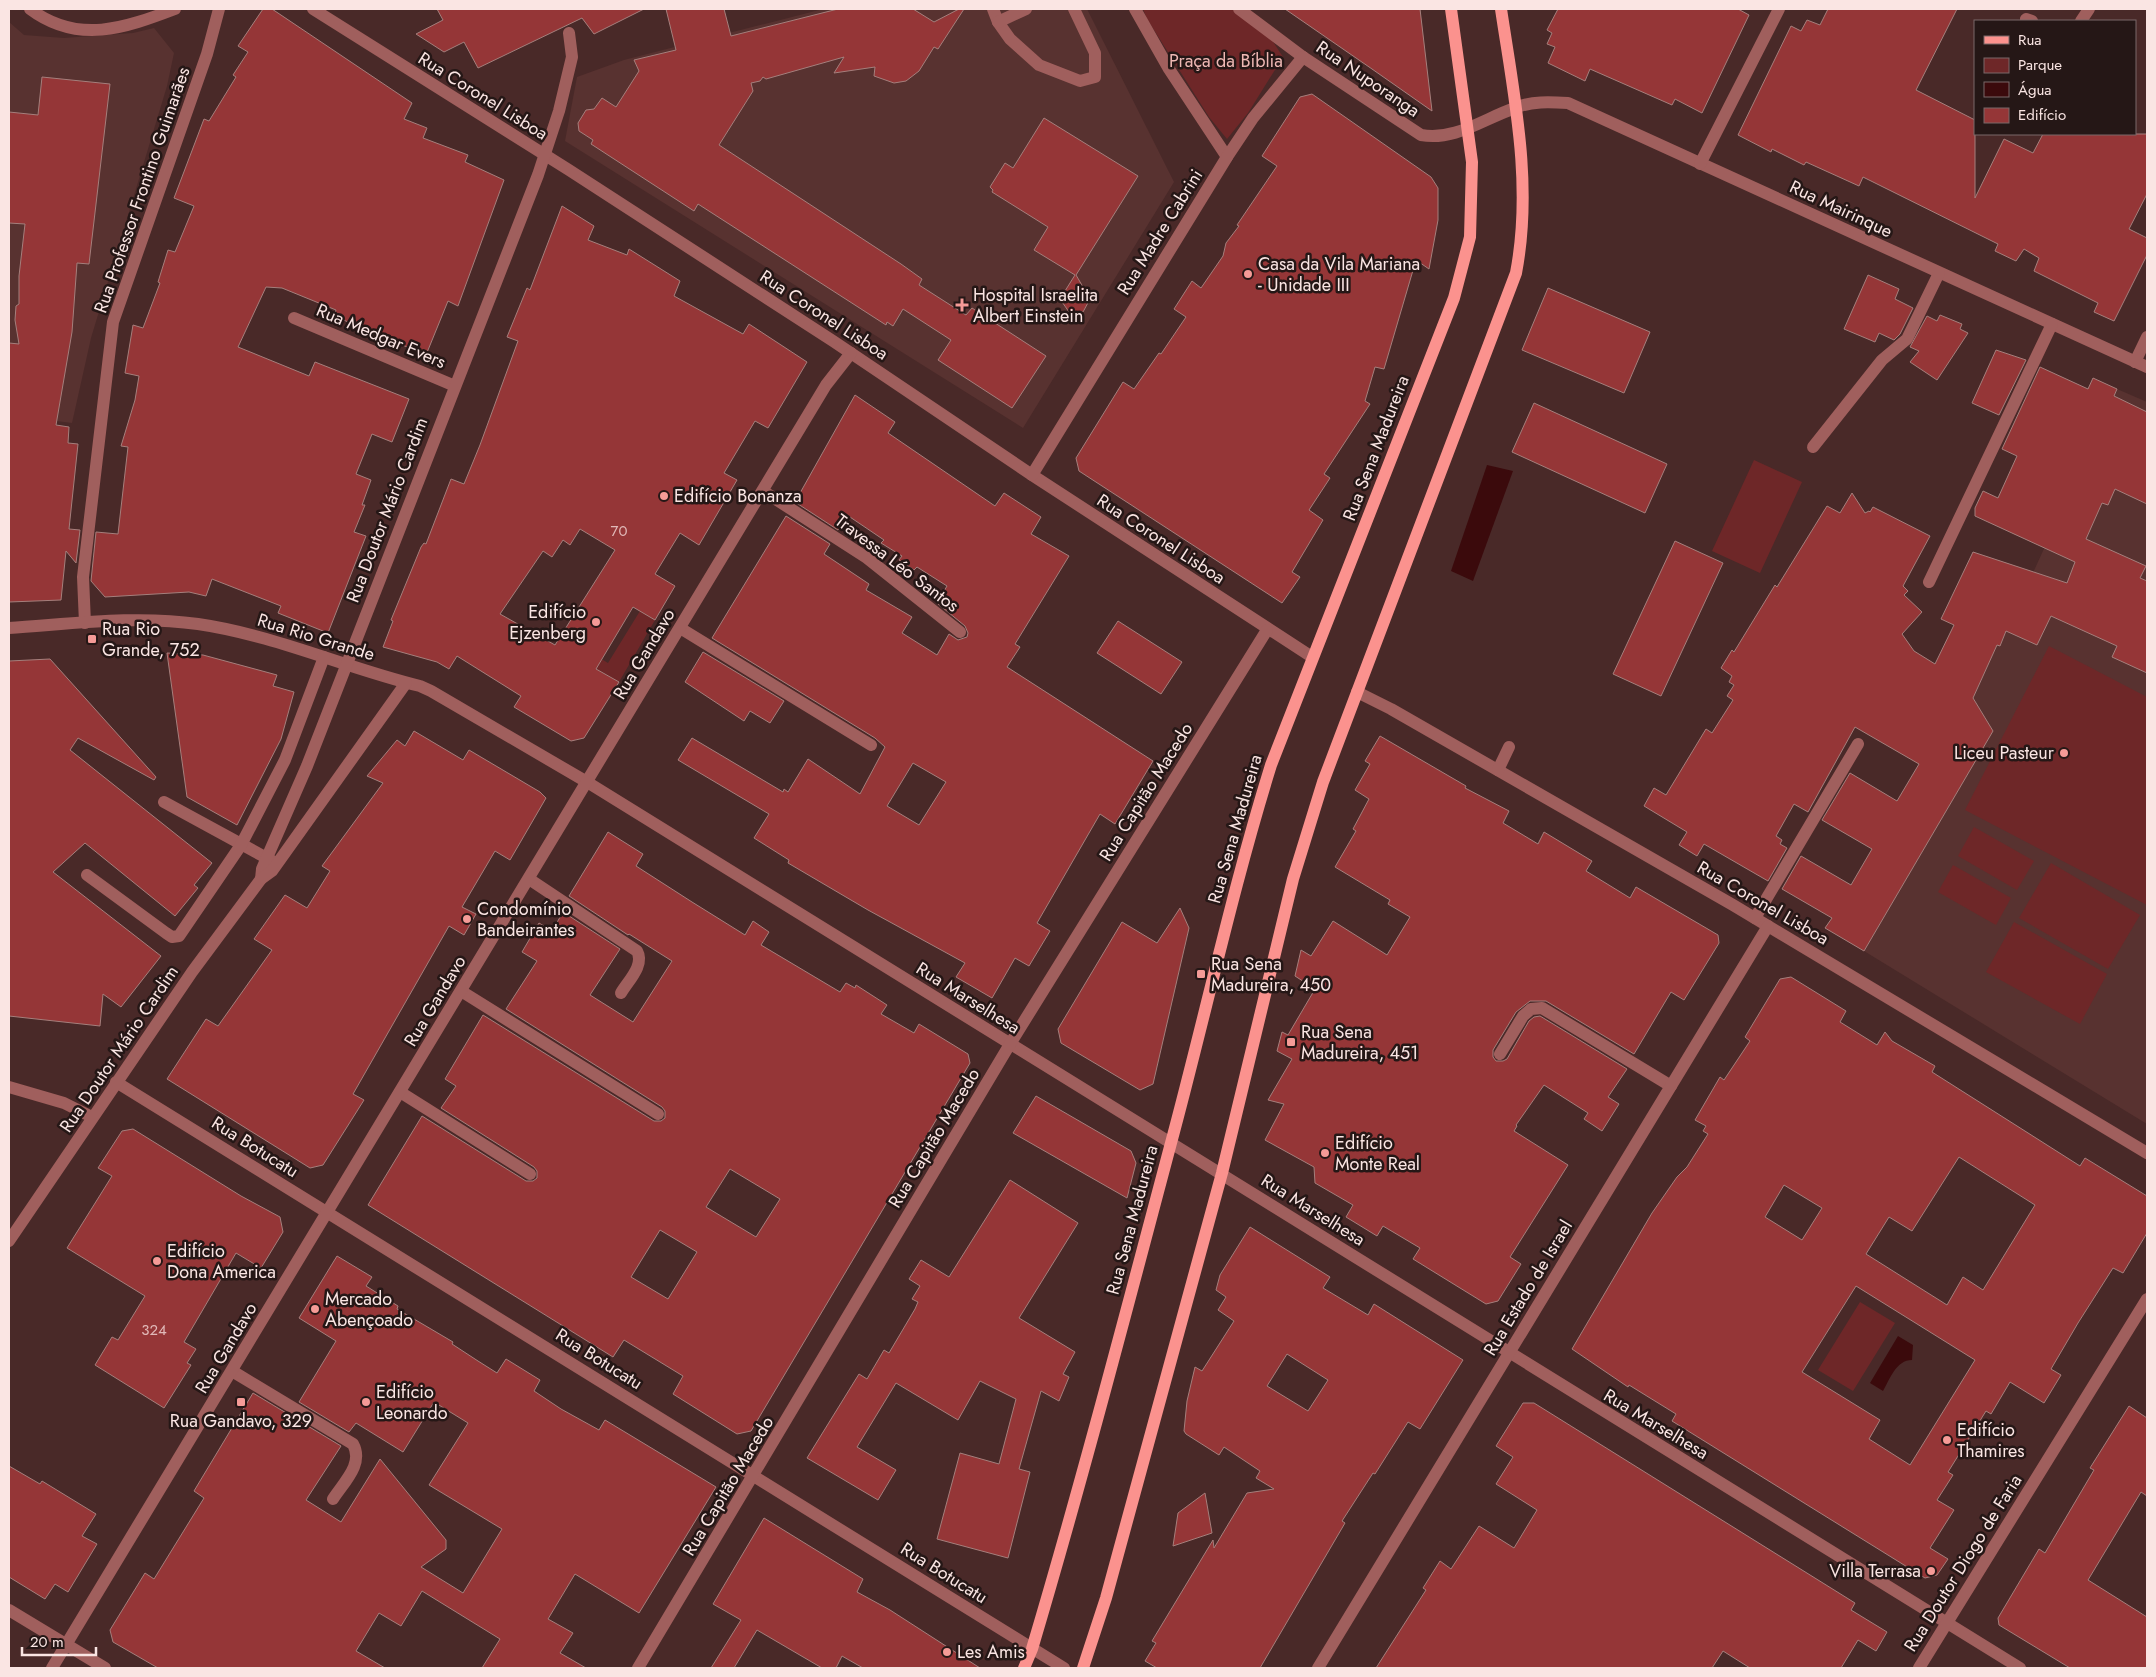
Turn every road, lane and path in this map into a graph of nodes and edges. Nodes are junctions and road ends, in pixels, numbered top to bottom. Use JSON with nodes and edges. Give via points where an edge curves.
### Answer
{"nodes":[{"id":1,"x":30,"y":9,"type":"edge"},
{"id":2,"x":176,"y":9,"type":"edge"},
{"id":3,"x":219,"y":9,"type":"edge"},
{"id":4,"x":312,"y":9,"type":"edge"},
{"id":5,"x":993,"y":9,"type":"edge"},
{"id":6,"x":1026,"y":9,"type":"edge"},
{"id":7,"x":1074,"y":9,"type":"edge"},
{"id":8,"x":1135,"y":9,"type":"edge"},
{"id":9,"x":1239,"y":9,"type":"edge"},
{"id":10,"x":1451,"y":9,"type":"edge"},
{"id":11,"x":1501,"y":9,"type":"edge"},
{"id":12,"x":1779,"y":9,"type":"edge"},
{"id":13,"x":2089,"y":9,"type":"edge"},
{"id":14,"x":2082,"y":20,"type":"edge"},
{"id":15,"x":998,"y":22,"type":"junction"},
{"id":16,"x":570,"y":32,"type":"dead end"},
{"id":17,"x":1303,"y":57,"type":"junction"},
{"id":18,"x":1516,"y":107,"type":"junction"},
{"id":19,"x":1466,"y":130,"type":"junction"},
{"id":20,"x":543,"y":154,"type":"junction"},
{"id":21,"x":1226,"y":157,"type":"junction"},
{"id":22,"x":1700,"y":164,"type":"junction"},
{"id":23,"x":1939,"y":273,"type":"junction"},
{"id":24,"x":294,"y":318,"type":"dead end"},
{"id":25,"x":2052,"y":324,"type":"junction"},
{"id":26,"x":2147,"y":337,"type":"edge"},
{"id":27,"x":851,"y":353,"type":"junction"},
{"id":28,"x":2135,"y":362,"type":"junction"},
{"id":29,"x":2147,"y":368,"type":"edge"},
{"id":30,"x":455,"y":386,"type":"junction"},
{"id":31,"x":1813,"y":447,"type":"dead end"},
{"id":32,"x":1032,"y":475,"type":"junction"},
{"id":33,"x":763,"y":491,"type":"junction"},
{"id":34,"x":1929,"y":582,"type":"dead end"},
{"id":35,"x":84,"y":623,"type":"junction"},
{"id":36,"x":9,"y":628,"type":"edge"},
{"id":37,"x":680,"y":628,"type":"junction"},
{"id":38,"x":1267,"y":630,"type":"junction"},
{"id":39,"x":960,"y":632,"type":"dead end"},
{"id":40,"x":324,"y":657,"type":"junction"},
{"id":41,"x":1312,"y":657,"type":"junction"},
{"id":42,"x":346,"y":664,"type":"junction"},
{"id":43,"x":406,"y":683,"type":"junction"},
{"id":44,"x":1357,"y":692,"type":"junction"},
{"id":45,"x":1858,"y":744,"type":"dead end"},
{"id":46,"x":871,"y":745,"type":"dead end"},
{"id":47,"x":1509,"y":747,"type":"dead end"},
{"id":48,"x":1498,"y":770,"type":"junction"},
{"id":49,"x":587,"y":782,"type":"junction"},
{"id":50,"x":164,"y":802,"type":"dead end"},
{"id":51,"x":241,"y":845,"type":"junction"},
{"id":52,"x":272,"y":861,"type":"junction"},
{"id":53,"x":87,"y":875,"type":"dead end"},
{"id":54,"x":529,"y":879,"type":"junction"},
{"id":55,"x":1755,"y":918,"type":"junction"},
{"id":56,"x":1768,"y":926,"type":"junction"},
{"id":57,"x":462,"y":991,"type":"junction"},
{"id":58,"x":621,"y":993,"type":"dead end"},
{"id":59,"x":1010,"y":1044,"type":"junction"},
{"id":60,"x":1500,"y":1054,"type":"dead end"},
{"id":61,"x":116,"y":1082,"type":"junction"},
{"id":62,"x":1671,"y":1086,"type":"junction"},
{"id":63,"x":9,"y":1087,"type":"edge"},
{"id":64,"x":400,"y":1092,"type":"junction"},
{"id":65,"x":658,"y":1114,"type":"dead end"},
{"id":66,"x":92,"y":1117,"type":"junction"},
{"id":67,"x":1172,"y":1142,"type":"junction"},
{"id":68,"x":2147,"y":1153,"type":"edge"},
{"id":69,"x":1222,"y":1173,"type":"junction"},
{"id":70,"x":530,"y":1174,"type":"dead end"},
{"id":71,"x":328,"y":1212,"type":"junction"},
{"id":72,"x":9,"y":1241,"type":"edge"},
{"id":73,"x":2147,"y":1299,"type":"edge"},
{"id":74,"x":1509,"y":1354,"type":"junction"},
{"id":75,"x":232,"y":1371,"type":"junction"},
{"id":76,"x":755,"y":1475,"type":"junction"},
{"id":77,"x":332,"y":1499,"type":"dead end"},
{"id":78,"x":9,"y":1610,"type":"edge"},
{"id":79,"x":1947,"y":1623,"type":"junction"},
{"id":80,"x":66,"y":1645,"type":"junction"},
{"id":81,"x":1032,"y":1649,"type":"junction"},
{"id":82,"x":52,"y":1668,"type":"edge"},
{"id":83,"x":105,"y":1668,"type":"edge"},
{"id":84,"x":638,"y":1668,"type":"edge"},
{"id":85,"x":1024,"y":1668,"type":"edge"},
{"id":86,"x":1064,"y":1668,"type":"edge"},
{"id":87,"x":1083,"y":1668,"type":"edge"},
{"id":88,"x":1318,"y":1668,"type":"edge"},
{"id":89,"x":1919,"y":1668,"type":"edge"},
{"id":90,"x":2020,"y":1668,"type":"edge"}],
"edges":[{"from":1,"to":2,"type":"street","via":[[76,30],[93,31],[116,28]]},
{"from":3,"to":35,"type":"street","name":"Rua Professor Frontino Guimarães","via":[[207,54],[113,322],[83,577]]},
{"from":4,"to":20,"type":"street","name":"Rua Coronel Lisboa"},
{"from":5,"to":15,"type":"street"},
{"from":6,"to":15,"type":"street"},
{"from":7,"to":15,"type":"street","via":[[1095,53],[1096,77],[1080,81],[1039,65],[1010,39]]},
{"from":8,"to":21,"type":"street","via":[[1168,69]]},
{"from":9,"to":17,"type":"street","name":"Rua Nuporanga"},
{"from":10,"to":19,"type":"main road","name":"Rua Sena Madureira"},
{"from":11,"to":18,"type":"main road"},
{"from":12,"to":22,"type":"street"},
{"from":13,"to":14,"type":"street"},
{"from":16,"to":20,"type":"street","name":"Rua Doutor Mário Cardim","via":[[572,57],[559,111]]},
{"from":17,"to":19,"type":"street","name":"Rua Nuporanga","via":[[1421,135],[1437,138]]},
{"from":17,"to":21,"type":"street","via":[[1252,118]]},
{"from":18,"to":19,"type":"street","name":"Rua Nuporanga"},
{"from":18,"to":22,"type":"street","name":"Rua Mairinque","via":[[1546,102],[1568,103]]},
{"from":18,"to":44,"type":"main road","via":[[1521,138],[1523,238],[1516,273]]},
{"from":19,"to":41,"type":"main road","name":"Rua Sena Madureira","via":[[1472,162],[1472,217],[1466,258],[1450,307]]},
{"from":20,"to":27,"type":"street","name":"Rua Coronel Lisboa"},
{"from":20,"to":30,"type":"street","name":"Rua Doutor Mário Cardim","via":[[538,175]]},
{"from":21,"to":32,"type":"street","name":"Rua Madre Cabrini"},
{"from":22,"to":23,"type":"street","name":"Rua Mairinque"},
{"from":23,"to":25,"type":"street","name":"Rua Mairinque"},
{"from":23,"to":31,"type":"street","via":[[1907,339],[1882,360]]},
{"from":24,"to":30,"type":"street","name":"Rua Medgar Evers"},
{"from":25,"to":28,"type":"street","name":"Rua Mairinque"},
{"from":25,"to":34,"type":"street"},
{"from":26,"to":28,"type":"street"},
{"from":27,"to":32,"type":"street","name":"Rua Coronel Lisboa"},
{"from":27,"to":33,"type":"street","name":"Rua Gandavo","via":[[826,385]]},
{"from":28,"to":29,"type":"street","name":"Rua Mairinque"},
{"from":30,"to":42,"type":"street","name":"Rua Doutor Mário Cardim"},
{"from":32,"to":38,"type":"street","name":"Rua Coronel Lisboa"},
{"from":33,"to":37,"type":"street","name":"Rua Gandavo"},
{"from":33,"to":39,"type":"street","name":"Travessa Léo Santos","via":[[867,558]]},
{"from":35,"to":36,"type":"street","name":"Rua Rio Grande"},
{"from":35,"to":40,"type":"street","name":"Rua Rio Grande","via":[[164,620],[197,624],[228,629]]},
{"from":37,"to":46,"type":"street"},
{"from":37,"to":49,"type":"street","name":"Rua Gandavo"},
{"from":38,"to":41,"type":"street","name":"Rua Coronel Lisboa"},
{"from":38,"to":59,"type":"street","name":"Rua Capitão Macedo"},
{"from":40,"to":42,"type":"street","name":"Rua Rio Grande"},
{"from":40,"to":51,"type":"street","via":[[285,760]]},
{"from":41,"to":67,"type":"main road","name":"Rua Sena Madureira","via":[[1270,765],[1248,838]]},
{"from":42,"to":43,"type":"street","name":"Rua Rio Grande"},
{"from":42,"to":52,"type":"street","name":"Rua Doutor Mário Cardim"},
{"from":43,"to":49,"type":"street","name":"Rua Rio Grande","via":[[431,691]]},
{"from":43,"to":52,"type":"street","name":"Rua Doutor Mário Cardim"},
{"from":44,"to":48,"type":"street","name":"Rua Coronel Lisboa"},
{"from":44,"to":69,"type":"main road","via":[[1323,782],[1293,879]]},
{"from":45,"to":55,"type":"street"},
{"from":47,"to":48,"type":"street"},
{"from":48,"to":55,"type":"street","name":"Rua Coronel Lisboa"},
{"from":49,"to":54,"type":"street","name":"Rua Gandavo"},
{"from":49,"to":59,"type":"street","name":"Rua Marselhesa"},
{"from":50,"to":51,"type":"street"},
{"from":51,"to":52,"type":"street"},
{"from":51,"to":53,"type":"street","via":[[179,936],[172,937]]},
{"from":52,"to":61,"type":"street","name":"Rua Doutor Mário Cardim","via":[[269,874],[261,879]]},
{"from":54,"to":57,"type":"street","name":"Rua Gandavo"},
{"from":54,"to":58,"type":"street","via":[[637,950],[640,956],[638,966]]},
{"from":55,"to":56,"type":"street","name":"Rua Coronel Lisboa"},
{"from":56,"to":62,"type":"street","name":"Rua Estado de Israel"},
{"from":56,"to":68,"type":"street","name":"Rua Coronel Lisboa"},
{"from":57,"to":64,"type":"street","name":"Rua Gandavo"},
{"from":57,"to":65,"type":"street"},
{"from":59,"to":67,"type":"street","name":"Rua Marselhesa"},
{"from":59,"to":76,"type":"street","name":"Rua Capitão Macedo"},
{"from":60,"to":62,"type":"street","via":[[1524,1016],[1531,1009],[1542,1008]]},
{"from":61,"to":66,"type":"street","name":"Rua Doutor Mário Cardim"},
{"from":61,"to":71,"type":"street","name":"Rua Botucatu"},
{"from":62,"to":74,"type":"street","name":"Rua Estado de Israel"},
{"from":63,"to":66,"type":"street","via":[[64,1102]]},
{"from":64,"to":70,"type":"street"},
{"from":64,"to":71,"type":"street","name":"Rua Gandavo"},
{"from":66,"to":72,"type":"street","name":"Rua Doutor Mário Cardim"},
{"from":67,"to":69,"type":"street","name":"Rua Marselhesa"},
{"from":67,"to":81,"type":"main road","name":"Rua Sena Madureira","via":[[1073,1510]]},
{"from":69,"to":74,"type":"street","name":"Rua Marselhesa"},
{"from":69,"to":87,"type":"main road","via":[[1106,1598]]},
{"from":71,"to":75,"type":"street","name":"Rua Gandavo"},
{"from":71,"to":76,"type":"street","name":"Rua Botucatu"},
{"from":73,"to":79,"type":"street","name":"Rua Doutor Diogo de Faria"},
{"from":74,"to":79,"type":"street","name":"Rua Marselhesa"},
{"from":74,"to":88,"type":"street","name":"Rua Estado de Israel"},
{"from":75,"to":77,"type":"street","via":[[353,1444],[358,1453],[356,1463]]},
{"from":75,"to":80,"type":"street","name":"Rua Gandavo"},
{"from":76,"to":81,"type":"street","name":"Rua Botucatu"},
{"from":76,"to":84,"type":"street","name":"Rua Capitão Macedo"},
{"from":78,"to":80,"type":"street"},
{"from":79,"to":89,"type":"street","name":"Rua Doutor Diogo de Faria"},
{"from":79,"to":90,"type":"street","name":"Rua Marselhesa"},
{"from":80,"to":82,"type":"street","name":"Rua Gandavo"},
{"from":80,"to":83,"type":"street"},
{"from":81,"to":85,"type":"main road","name":"Rua Sena Madureira"},
{"from":81,"to":86,"type":"street","name":"Rua Botucatu"}]}
